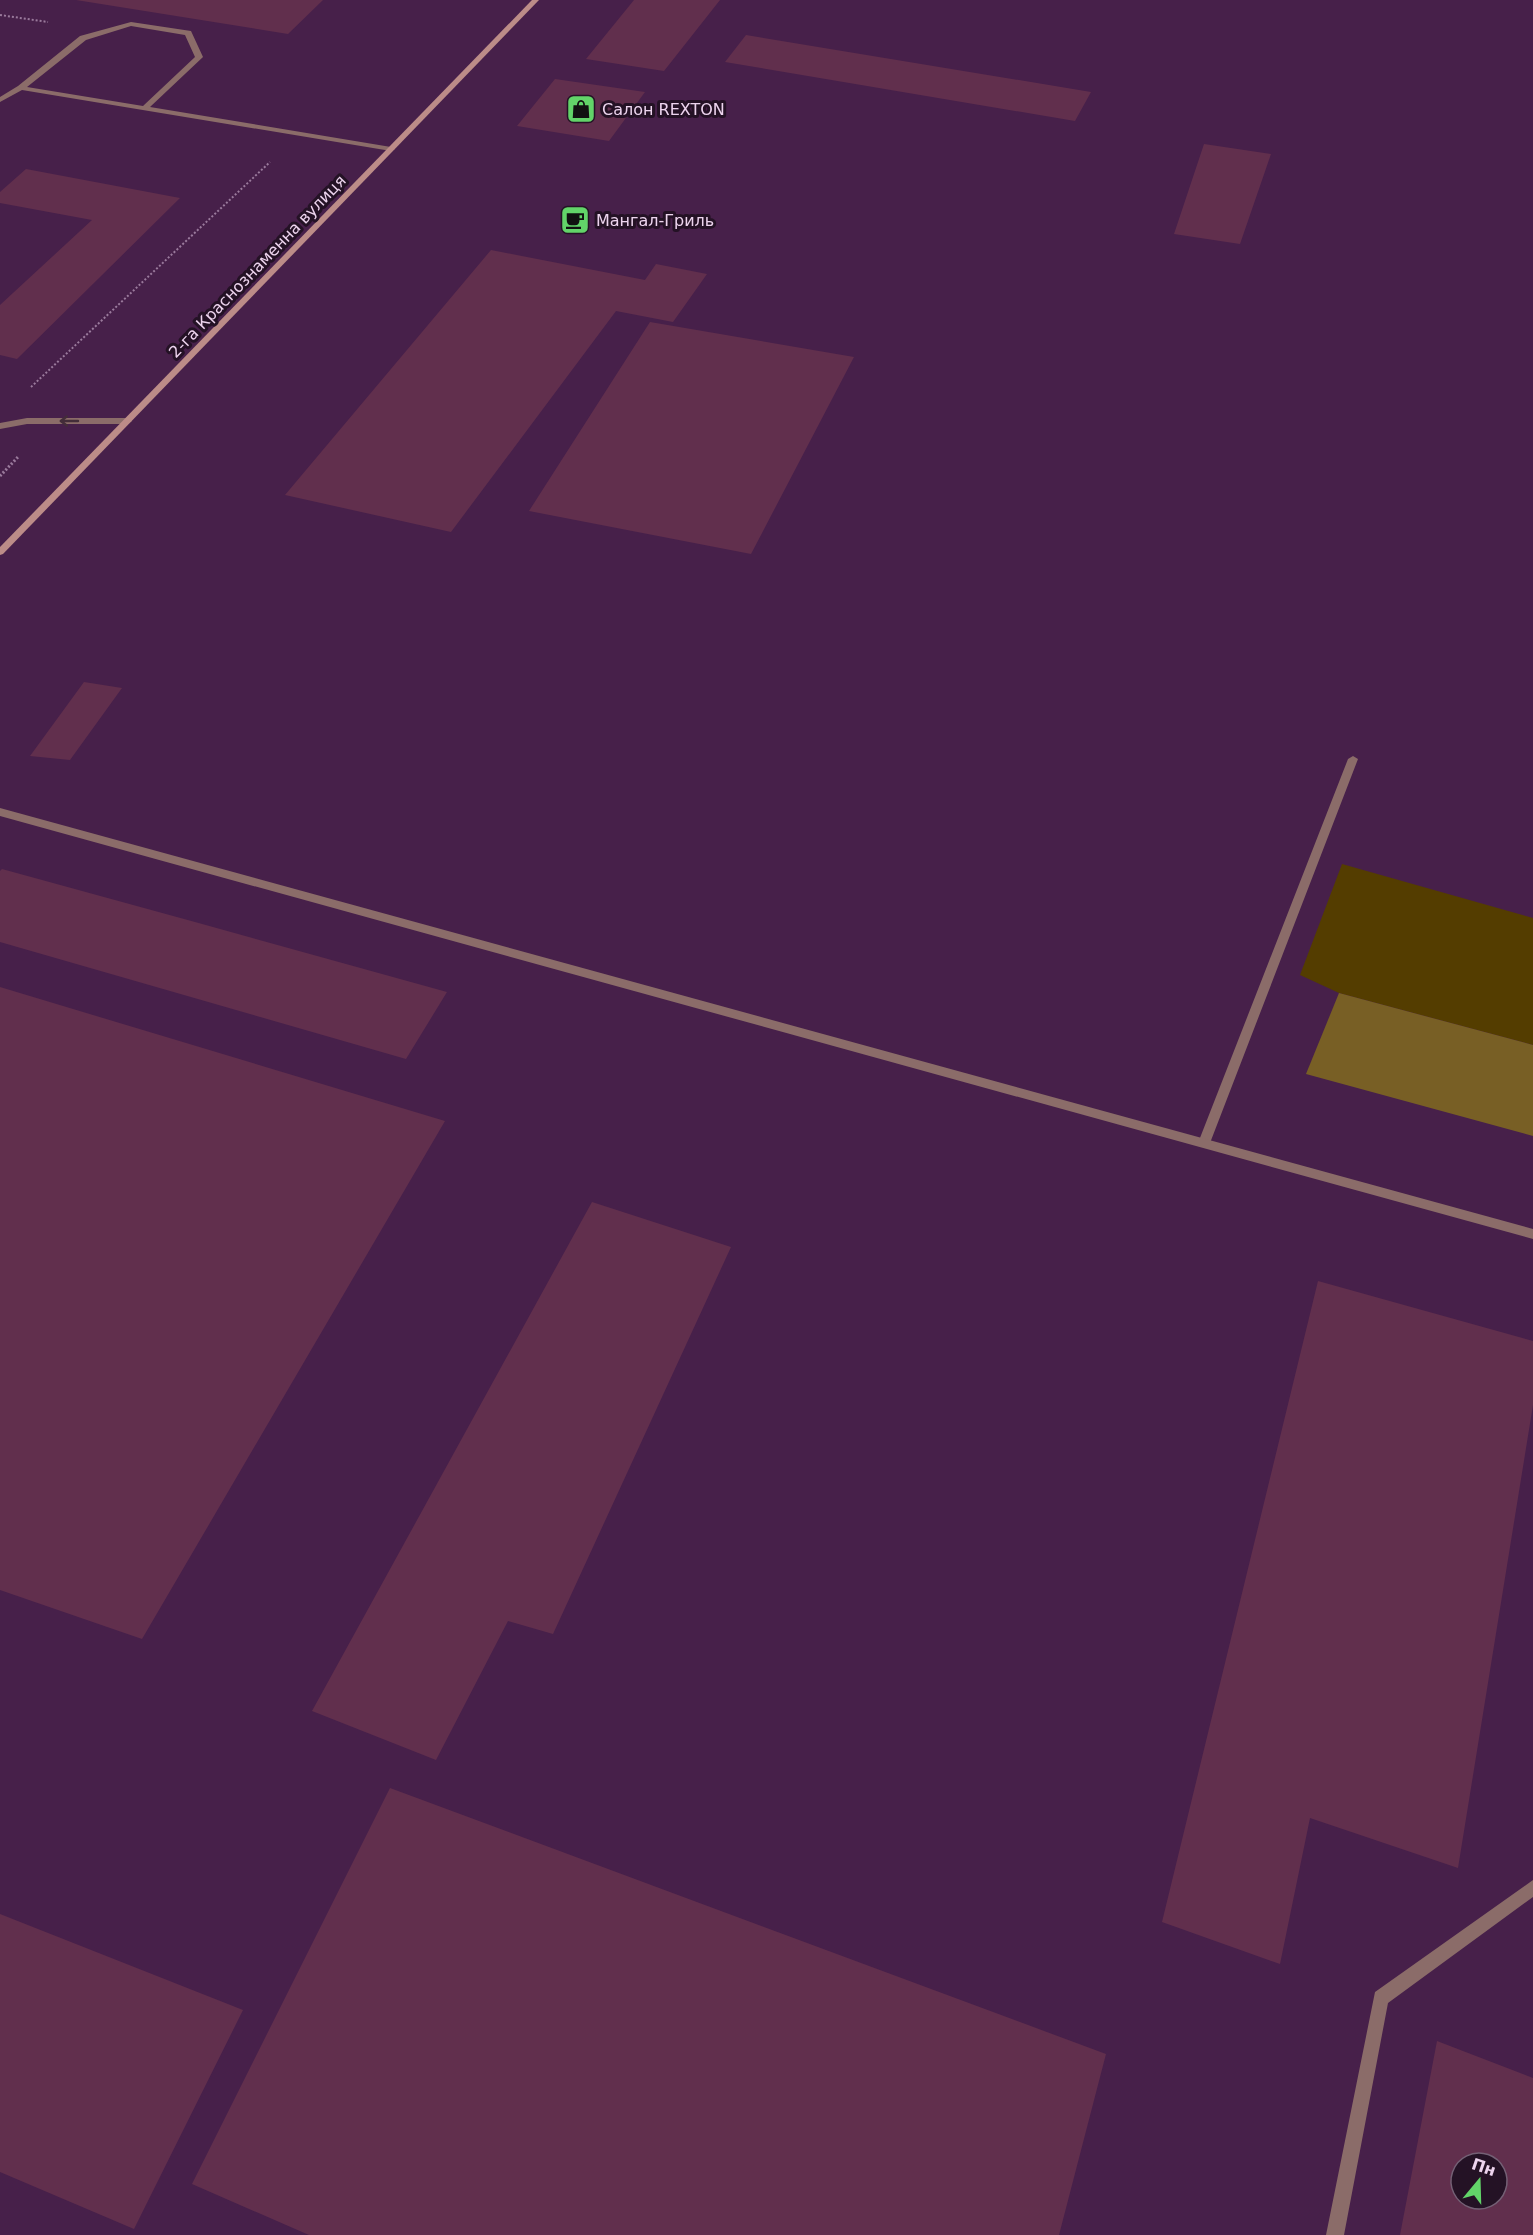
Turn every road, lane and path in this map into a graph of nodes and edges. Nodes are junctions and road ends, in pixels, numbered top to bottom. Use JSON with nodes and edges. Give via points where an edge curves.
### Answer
{"nodes":[{"id":1,"x":536,"y":0,"type":"edge"},
{"id":2,"x":0,"y":15,"type":"edge"},
{"id":3,"x":53,"y":23,"type":"dead end"},
{"id":4,"x":21,"y":88,"type":"junction"},
{"id":5,"x":0,"y":100,"type":"edge"},
{"id":6,"x":145,"y":108,"type":"junction"},
{"id":7,"x":298,"y":134,"type":"junction"},
{"id":8,"x":391,"y":149,"type":"junction"},
{"id":9,"x":27,"y":421,"type":"junction"},
{"id":10,"x":128,"y":421,"type":"junction"},
{"id":11,"x":0,"y":426,"type":"edge"},
{"id":12,"x":0,"y":476,"type":"edge"},
{"id":13,"x":0,"y":552,"type":"edge"},
{"id":14,"x":1353,"y":759,"type":"dead end"},
{"id":15,"x":0,"y":812,"type":"edge"},
{"id":16,"x":1204,"y":1143,"type":"junction"},
{"id":17,"x":1533,"y":1234,"type":"edge"},
{"id":18,"x":1533,"y":1888,"type":"edge"},
{"id":19,"x":1335,"y":2235,"type":"edge"}],
"edges":[{"from":1,"to":8,"type":"street","name":"2-га Краснознаменна вулиця"},
{"from":2,"to":3,"type":"path"},
{"from":4,"to":5,"type":"street"},
{"from":4,"to":6,"type":"street"},
{"from":4,"to":6,"type":"street","via":[[83,38],[131,24],[188,33],[199,57]]},
{"from":6,"to":7,"type":"street"},
{"from":7,"to":8,"type":"street"},
{"from":7,"to":9,"type":"path","via":[[23,395]]},
{"from":8,"to":10,"type":"street","name":"2-га Краснознаменна вулиця"},
{"from":10,"to":9,"type":"street","one_way":true},
{"from":9,"to":11,"type":"street"},
{"from":9,"to":12,"type":"path","via":[[31,444]]},
{"from":10,"to":13,"type":"street","name":"2-га Краснознаменна вулиця"},
{"from":14,"to":16,"type":"street"},
{"from":15,"to":16,"type":"street"},
{"from":16,"to":17,"type":"street"},
{"from":18,"to":19,"type":"street","via":[[1381,1998]]}]}
